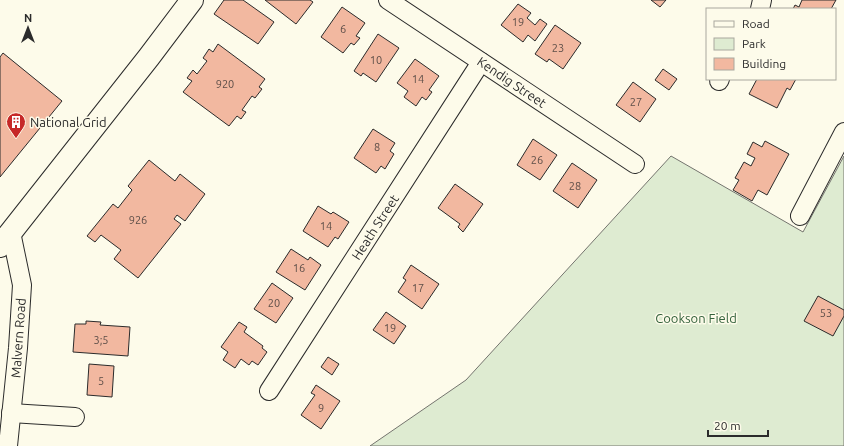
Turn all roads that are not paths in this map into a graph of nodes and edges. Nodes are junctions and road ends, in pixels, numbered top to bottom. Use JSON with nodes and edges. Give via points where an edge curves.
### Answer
{"nodes":[{"id":1,"x":192,"y":0,"type":"edge"},
{"id":2,"x":388,"y":0,"type":"edge"},
{"id":3,"x":481,"y":62,"type":"junction"},
{"id":4,"x":844,"y":132,"type":"edge"},
{"id":5,"x":635,"y":164,"type":"dead end"},
{"id":6,"x":800,"y":216,"type":"dead end"},
{"id":7,"x":6,"y":239,"type":"edge"},
{"id":8,"x":269,"y":392,"type":"dead end"},
{"id":9,"x":11,"y":413,"type":"junction"},
{"id":10,"x":75,"y":418,"type":"dead end"},
{"id":11,"x":8,"y":446,"type":"edge"}],
"edges":[{"from":1,"to":7,"type":"main road"},
{"from":2,"to":3,"type":"street","name":"Kendig Street"},
{"from":3,"to":5,"type":"street","name":"Kendig Street"},
{"from":3,"to":8,"type":"street","name":"Heath Street"},
{"from":4,"to":6,"type":"street"},
{"from":7,"to":9,"type":"street","name":"Malvern Road","via":[[22,285]]},
{"from":9,"to":10,"type":"street"},
{"from":9,"to":11,"type":"street","name":"Malvern Road"}]}
